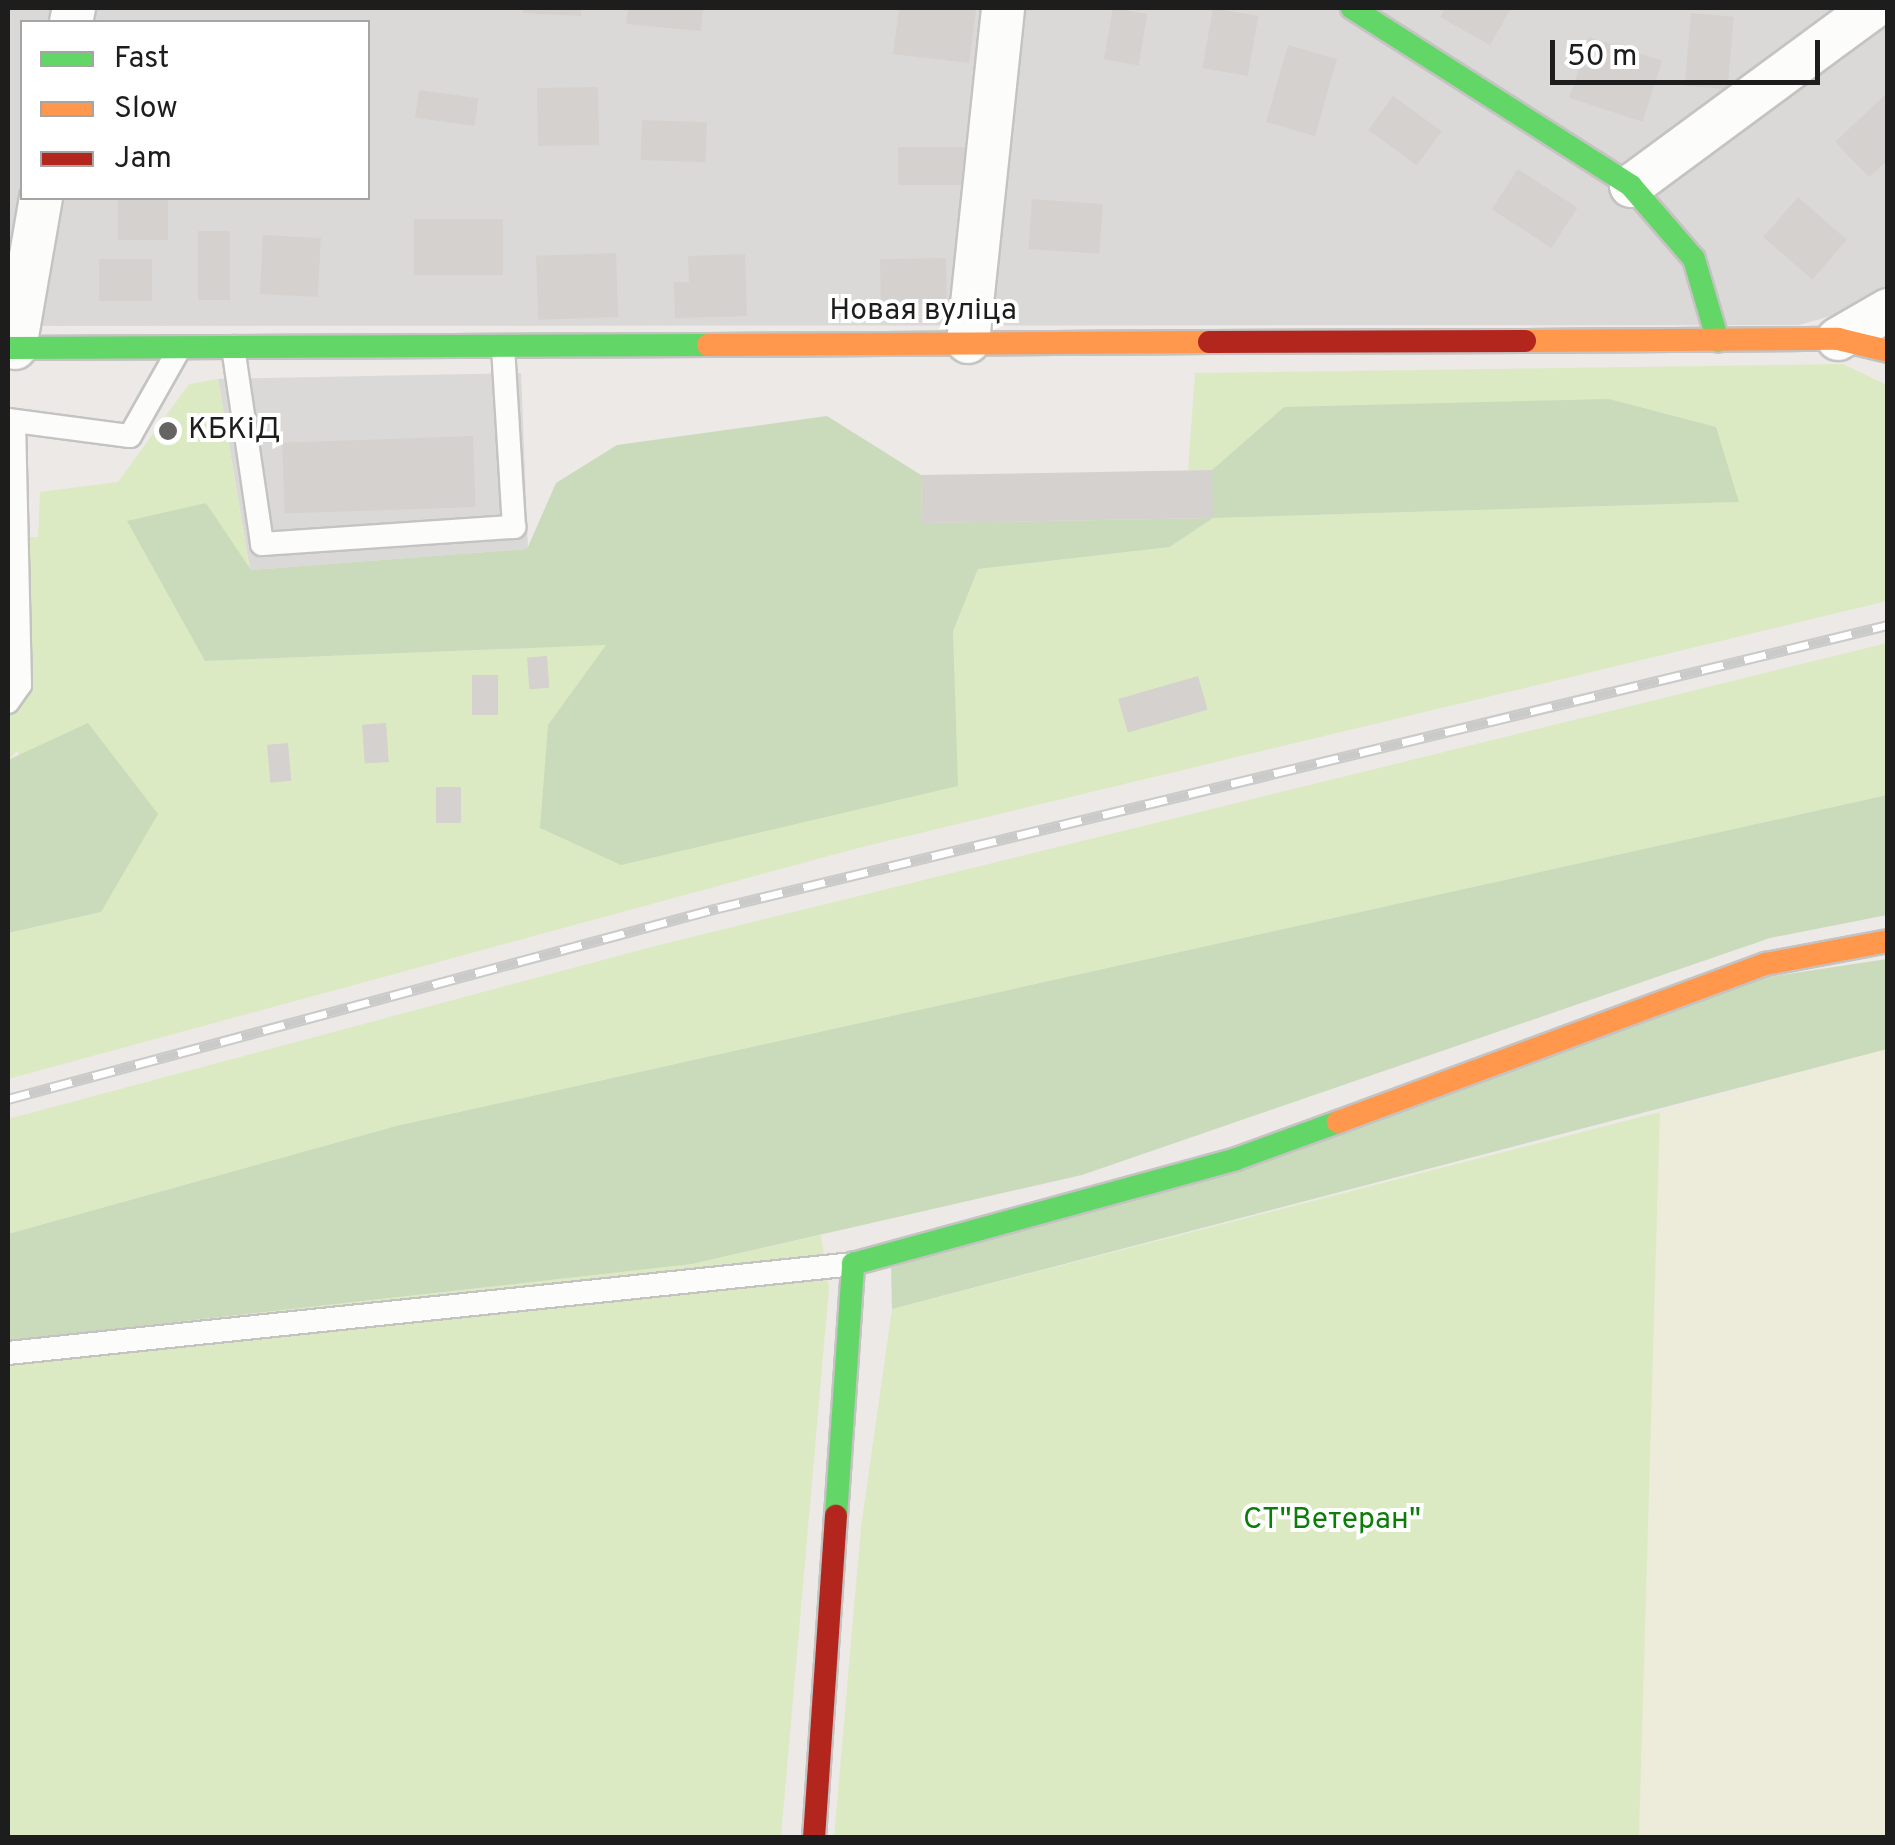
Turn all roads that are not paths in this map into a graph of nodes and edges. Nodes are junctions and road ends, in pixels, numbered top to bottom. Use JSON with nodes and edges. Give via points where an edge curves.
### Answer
{"nodes":[{"id":1,"x":1003,"y":8,"type":"edge"},
{"id":2,"x":1352,"y":8,"type":"edge"},
{"id":3,"x":1872,"y":8,"type":"edge"},
{"id":4,"x":1632,"y":186,"type":"junction"},
{"id":5,"x":41,"y":200,"type":"edge"},
{"id":6,"x":1884,"y":306,"type":"edge"},
{"id":7,"x":1838,"y":339,"type":"junction"},
{"id":8,"x":1718,"y":341,"type":"junction"},
{"id":9,"x":968,"y":342,"type":"junction"},
{"id":10,"x":503,"y":343,"type":"junction"},
{"id":11,"x":232,"y":346,"type":"junction"},
{"id":12,"x":11,"y":348,"type":"edge"},
{"id":13,"x":179,"y":348,"type":"junction"},
{"id":14,"x":1888,"y":351,"type":"edge"},
{"id":15,"x":11,"y":421,"type":"edge"},
{"id":16,"x":8,"y":702,"type":"edge"},
{"id":17,"x":1888,"y":940,"type":"edge"},
{"id":18,"x":853,"y":1264,"type":"junction"},
{"id":19,"x":8,"y":1353,"type":"edge"},
{"id":20,"x":814,"y":1838,"type":"edge"}],
"edges":[{"from":1,"to":9,"type":"street"},
{"from":2,"to":4,"type":"street"},
{"from":3,"to":4,"type":"street"},
{"from":4,"to":8,"type":"street","via":[[1694,259]]},
{"from":5,"to":12,"type":"street"},
{"from":6,"to":7,"type":"street"},
{"from":7,"to":8,"type":"street","name":"Новая вуліца"},
{"from":7,"to":14,"type":"street","name":"Новая вуліца"},
{"from":8,"to":9,"type":"street","name":"Новая вуліца"},
{"from":9,"to":10,"type":"street","name":"Новая вуліца"},
{"from":10,"to":11,"type":"street","name":"Новая вуліца"},
{"from":10,"to":11,"type":"lane","via":[[514,527],[262,544]]},
{"from":11,"to":13,"type":"street","name":"Новая вуліца"},
{"from":12,"to":13,"type":"street","name":"Новая вуліца"},
{"from":13,"to":15,"type":"lane","via":[[130,436]]},
{"from":15,"to":16,"type":"lane","via":[[20,686]]},
{"from":17,"to":18,"type":"street","via":[[1766,964],[1236,1160]]},
{"from":18,"to":19,"type":"lane"},
{"from":18,"to":20,"type":"street"}]}
